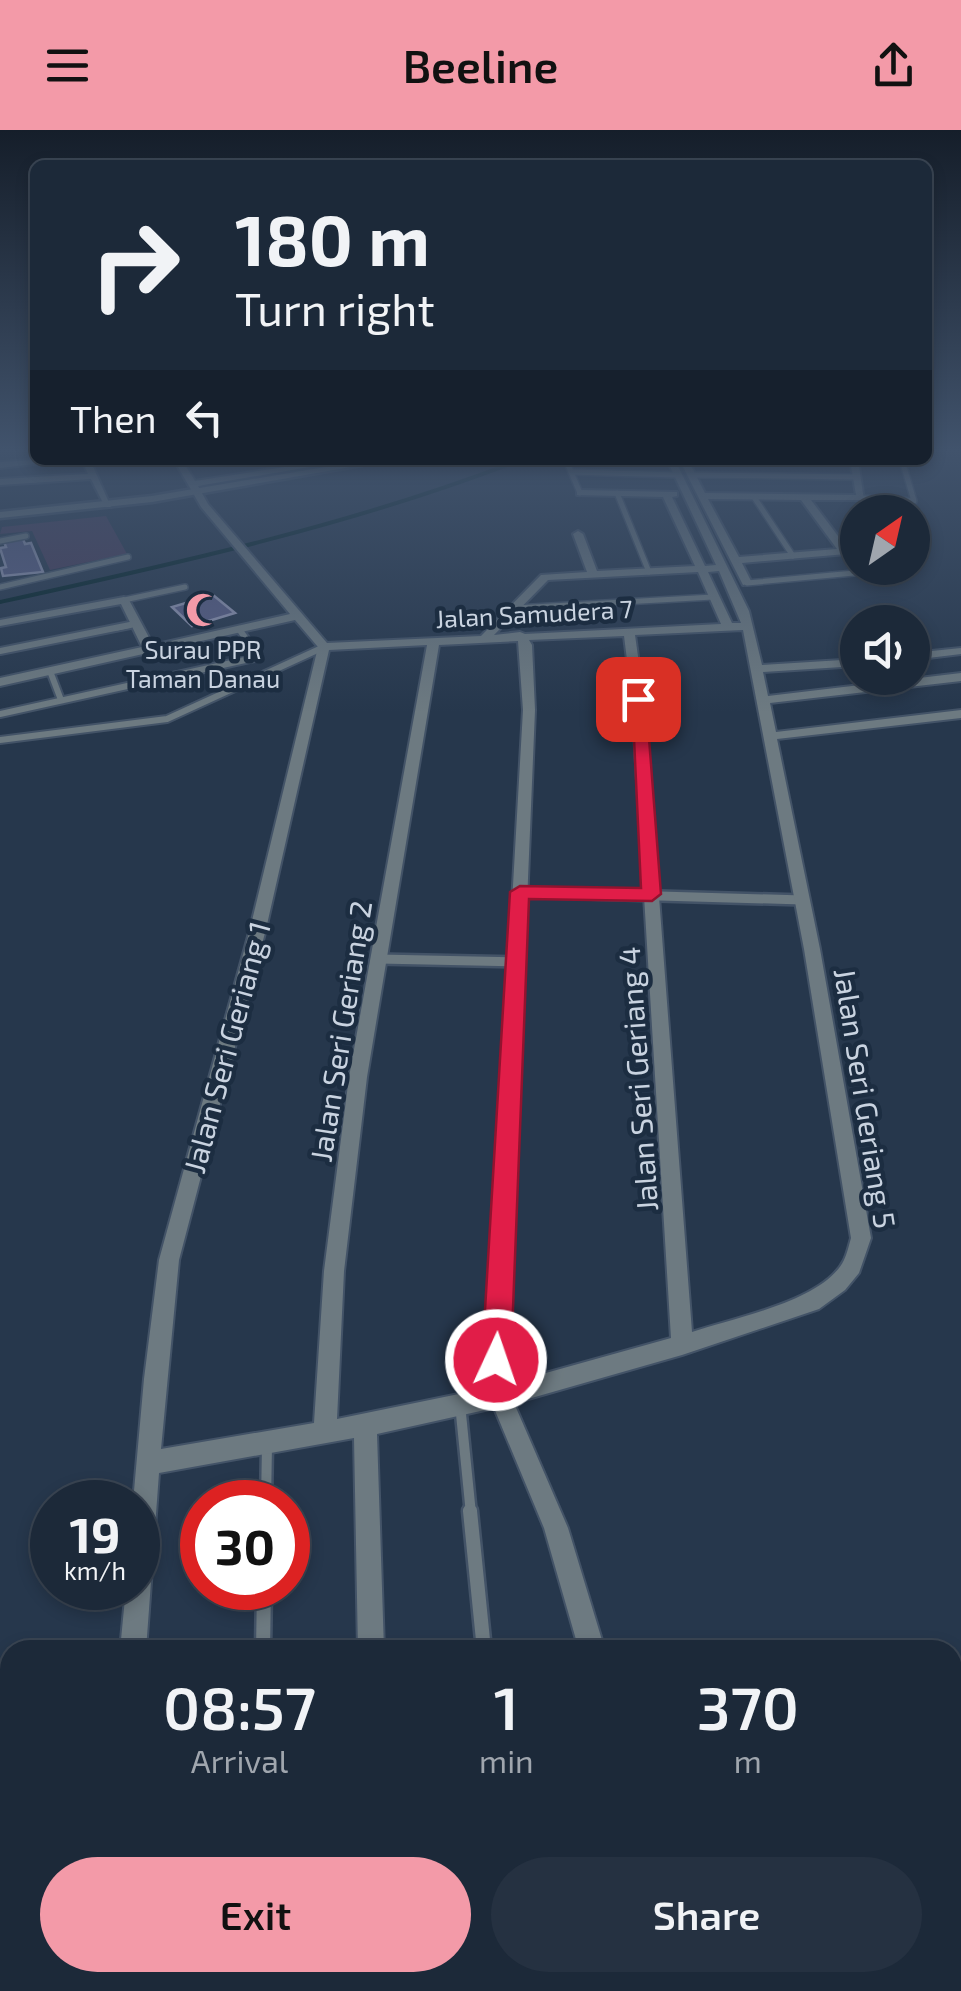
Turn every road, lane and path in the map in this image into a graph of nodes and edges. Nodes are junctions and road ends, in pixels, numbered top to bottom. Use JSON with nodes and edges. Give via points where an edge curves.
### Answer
{"nodes":[{"id":1,"x":232,"y":539,"type":"edge"},
{"id":2,"x":580,"y":539,"type":"edge"},
{"id":3,"x":636,"y":539,"type":"edge"},
{"id":4,"x":686,"y":539,"type":"edge"},
{"id":5,"x":708,"y":539,"type":"edge"},
{"id":6,"x":723,"y":539,"type":"edge"},
{"id":7,"x":782,"y":539,"type":"edge"},
{"id":8,"x":840,"y":552,"type":"edge"},
{"id":9,"x":793,"y":556,"type":"junction"},
{"id":10,"x":128,"y":557,"type":"dead end"},
{"id":11,"x":734,"y":561,"type":"junction"},
{"id":12,"x":722,"y":568,"type":"junction"},
{"id":13,"x":700,"y":570,"type":"junction"},
{"id":14,"x":649,"y":572,"type":"junction"},
{"id":15,"x":593,"y":574,"type":"junction"},
{"id":16,"x":840,"y":576,"type":"edge"},
{"id":17,"x":747,"y":583,"type":"joint"},
{"id":18,"x":185,"y":586,"type":"dead end"},
{"id":19,"x":0,"y":587,"type":"edge"},
{"id":20,"x":714,"y":597,"type":"junction"},
{"id":21,"x":124,"y":600,"type":"junction"},
{"id":22,"x":515,"y":608,"type":"junction"},
{"id":23,"x":297,"y":616,"type":"junction"},
{"id":24,"x":0,"y":623,"type":"edge"},
{"id":25,"x":136,"y":624,"type":"junction"},
{"id":26,"x":738,"y":626,"type":"junction"},
{"id":27,"x":239,"y":630,"type":"junction"},
{"id":28,"x":629,"y":630,"type":"junction"},
{"id":29,"x":520,"y":635,"type":"junction"},
{"id":30,"x":486,"y":637,"type":"junction"},
{"id":31,"x":434,"y":640,"type":"junction"},
{"id":32,"x":324,"y":647,"type":"junction"},
{"id":33,"x":150,"y":649,"type":"junction"},
{"id":34,"x":0,"y":651,"type":"edge"},
{"id":35,"x":961,"y":651,"type":"edge"},
{"id":36,"x":930,"y":654,"type":"edge"},
{"id":37,"x":840,"y":663,"type":"edge"},
{"id":38,"x":757,"y":669,"type":"junction"},
{"id":39,"x":50,"y":671,"type":"junction"},
{"id":40,"x":961,"y":677,"type":"edge"},
{"id":41,"x":0,"y":682,"type":"edge"},
{"id":42,"x":61,"y":700,"type":"junction"},
{"id":43,"x":763,"y":700,"type":"junction"},
{"id":44,"x":0,"y":714,"type":"edge"},
{"id":45,"x":961,"y":714,"type":"edge"},
{"id":46,"x":770,"y":736,"type":"junction"},
{"id":47,"x":0,"y":740,"type":"edge"},
{"id":48,"x":520,"y":892,"type":"junction"},
{"id":49,"x":652,"y":894,"type":"junction"},
{"id":50,"x":803,"y":900,"type":"junction"},
{"id":51,"x":378,"y":959,"type":"junction"},
{"id":52,"x":516,"y":962,"type":"junction"},
{"id":53,"x":682,"y":1346,"type":"junction"},
{"id":54,"x":500,"y":1396,"type":"junction"},
{"id":55,"x":460,"y":1404,"type":"junction"},
{"id":56,"x":366,"y":1425,"type":"junction"},
{"id":57,"x":326,"y":1432,"type":"junction"},
{"id":58,"x":268,"y":1442,"type":"junction"},
{"id":59,"x":148,"y":1463,"type":"junction"},
{"id":60,"x":267,"y":1480,"type":"edge"},
{"id":61,"x":264,"y":1610,"type":"edge"},
{"id":62,"x":134,"y":1640,"type":"edge"},
{"id":63,"x":263,"y":1640,"type":"edge"},
{"id":64,"x":371,"y":1640,"type":"edge"},
{"id":65,"x":483,"y":1640,"type":"edge"},
{"id":66,"x":589,"y":1640,"type":"edge"}],
"edges":[{"from":1,"to":23,"type":"street"},
{"from":2,"to":15,"type":"street"},
{"from":3,"to":14,"type":"lane"},
{"from":4,"to":13,"type":"street"},
{"from":5,"to":12,"type":"street"},
{"from":6,"to":11,"type":"street"},
{"from":7,"to":9,"type":"lane"},
{"from":8,"to":9,"type":"street"},
{"from":9,"to":11,"type":"street"},
{"from":10,"to":19,"type":"lane"},
{"from":11,"to":17,"type":"street"},
{"from":12,"to":13,"type":"street"},
{"from":12,"to":26,"type":"street"},
{"from":13,"to":14,"type":"street"},
{"from":13,"to":20,"type":"street"},
{"from":14,"to":15,"type":"street"},
{"from":15,"to":22,"type":"street","via":[[545,577]]},
{"from":16,"to":17,"type":"lane"},
{"from":18,"to":21,"type":"lane"},
{"from":20,"to":22,"type":"lane"},
{"from":20,"to":26,"type":"street"},
{"from":21,"to":24,"type":"street"},
{"from":21,"to":25,"type":"street"},
{"from":22,"to":30,"type":"street"},
{"from":23,"to":27,"type":"street"},
{"from":23,"to":32,"type":"street"},
{"from":25,"to":33,"type":"street"},
{"from":25,"to":34,"type":"lane"},
{"from":26,"to":28,"type":"street","name":"Jalan Samudera 7"},
{"from":26,"to":38,"type":"street","name":"Jalan Seri Geriang 5"},
{"from":27,"to":33,"type":"street"},
{"from":27,"to":42,"type":"lane","via":[[259,657]]},
{"from":28,"to":29,"type":"street","name":"Jalan Samudera 7"},
{"from":28,"to":49,"type":"street","name":"Jalan Seri Geriang 4"},
{"from":29,"to":30,"type":"street","name":"Jalan Samudera 7"},
{"from":29,"to":48,"type":"street","via":[[529,710]]},
{"from":30,"to":31,"type":"street","name":"Jalan Samudera 7"},
{"from":31,"to":32,"type":"street","name":"Jalan Samudera 7"},
{"from":31,"to":51,"type":"street","name":"Jalan Seri Geriang 2"},
{"from":32,"to":47,"type":"lane","via":[[167,718]]},
{"from":32,"to":59,"type":"street","name":"Jalan Seri Geriang 1","via":[[169,1260]]},
{"from":33,"to":39,"type":"street"},
{"from":35,"to":36,"type":"street"},
{"from":37,"to":38,"type":"street"},
{"from":38,"to":43,"type":"street","name":"Jalan Seri Geriang 5"},
{"from":39,"to":41,"type":"street"},
{"from":39,"to":42,"type":"lane"},
{"from":40,"to":43,"type":"street"},
{"from":42,"to":44,"type":"lane"},
{"from":43,"to":46,"type":"street","name":"Jalan Seri Geriang 5"},
{"from":45,"to":46,"type":"street"},
{"from":46,"to":50,"type":"street","name":"Jalan Seri Geriang 5"},
{"from":48,"to":49,"type":"lane"},
{"from":48,"to":52,"type":"street"},
{"from":49,"to":50,"type":"lane"},
{"from":49,"to":53,"type":"street","name":"Jalan Seri Geriang 4"},
{"from":50,"to":53,"type":"street","name":"Jalan Seri Geriang 5","via":[[861,1238],[852,1267],[812,1302]]},
{"from":51,"to":52,"type":"lane"},
{"from":51,"to":57,"type":"street","name":"Jalan Seri Geriang 2","via":[[334,1271]]},
{"from":52,"to":54,"type":"street","via":[[496,1360]]},
{"from":53,"to":54,"type":"street","name":"Jalan Seri Geriang 5"},
{"from":54,"to":55,"type":"street","name":"Jalan Seri Geriang 5"},
{"from":54,"to":66,"type":"street","via":[[556,1528]]},
{"from":55,"to":56,"type":"street","name":"Jalan Seri Geriang 5"},
{"from":55,"to":65,"type":"lane"},
{"from":56,"to":57,"type":"street","name":"Jalan Seri Geriang 5"},
{"from":56,"to":64,"type":"street"},
{"from":57,"to":58,"type":"street","name":"Jalan Seri Geriang 5"},
{"from":58,"to":59,"type":"street","name":"Jalan Seri Geriang 5"},
{"from":58,"to":60,"type":"lane"},
{"from":59,"to":62,"type":"street","name":"Jalan Seri Geriang 1"},
{"from":61,"to":63,"type":"lane"}]}
